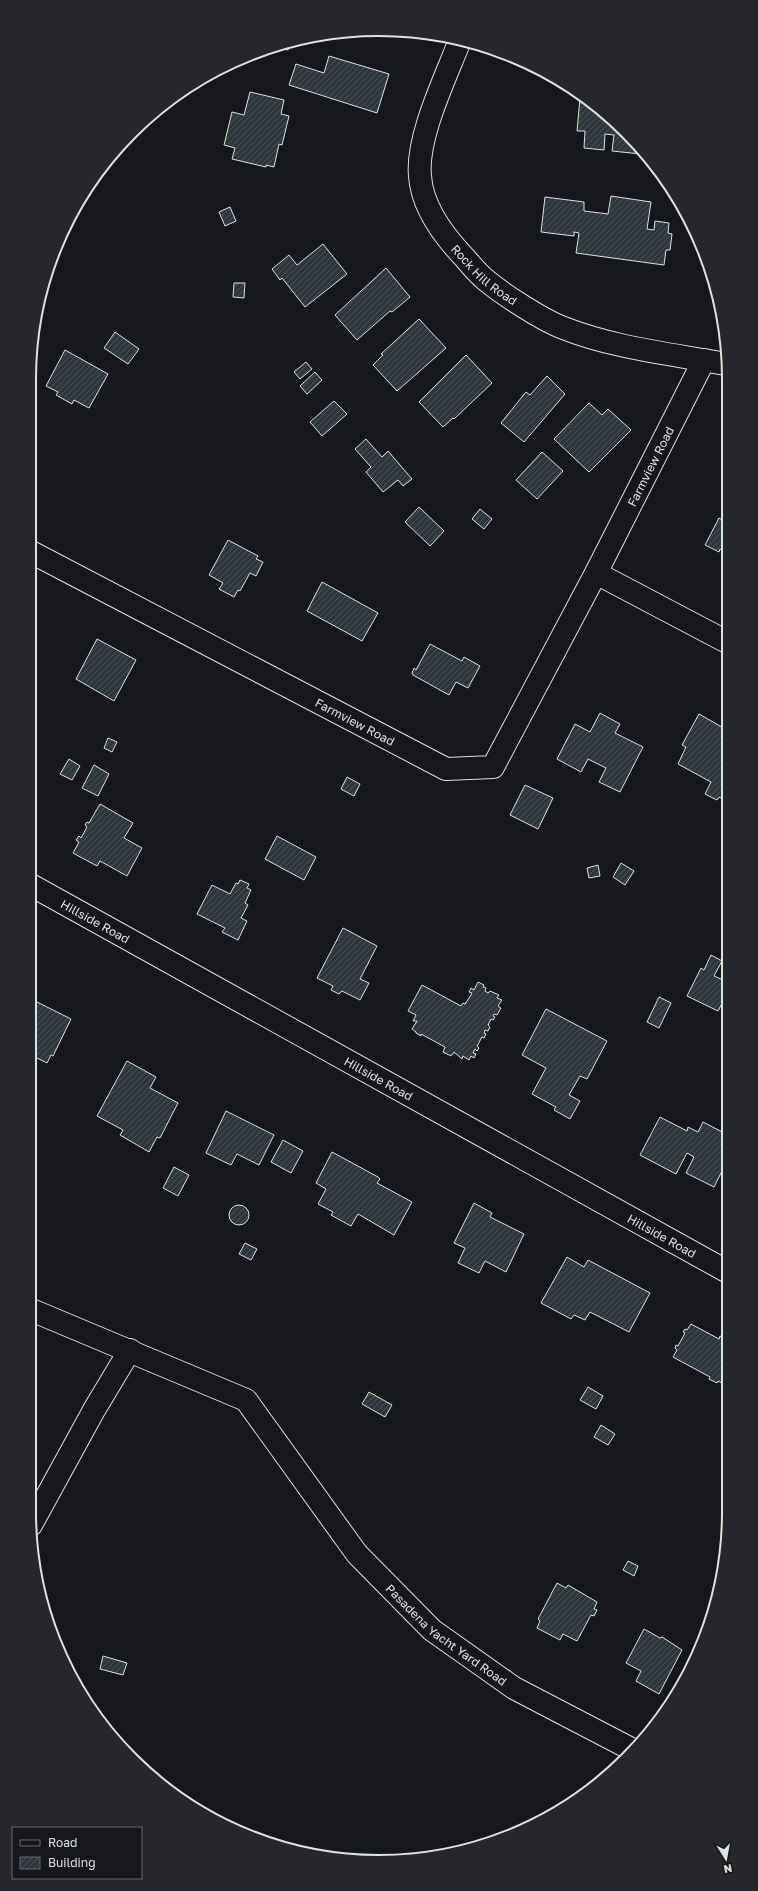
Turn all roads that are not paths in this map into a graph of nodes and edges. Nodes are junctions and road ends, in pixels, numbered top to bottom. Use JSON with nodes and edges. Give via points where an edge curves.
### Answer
{"nodes":[{"id":1,"x":458,"y":46,"type":"edge"},
{"id":2,"x":704,"y":360,"type":"junction"},
{"id":3,"x":721,"y":363,"type":"edge"},
{"id":4,"x":36,"y":555,"type":"edge"},
{"id":5,"x":596,"y":573,"type":"junction"},
{"id":6,"x":722,"y":639,"type":"edge"},
{"id":7,"x":36,"y":888,"type":"edge"},
{"id":8,"x":722,"y":1269,"type":"edge"},
{"id":9,"x":36,"y":1312,"type":"edge"},
{"id":10,"x":130,"y":1350,"type":"junction"},
{"id":11,"x":36,"y":1516,"type":"edge"},
{"id":12,"x":628,"y":1748,"type":"edge"}],
"edges":[{"from":1,"to":2,"type":"street","name":"Rock Hill Road","via":[[428,125],[421,152],[420,176],[425,200],[436,222],[456,249],[486,281],[560,327],[606,342]]},
{"from":2,"to":3,"type":"street","name":"Rock Hill Road"},
{"from":2,"to":5,"type":"street","name":"Farmview Road"},
{"from":4,"to":5,"type":"street","name":"Farmview Road","via":[[446,769],[493,767]]},
{"from":5,"to":6,"type":"street"},
{"from":7,"to":8,"type":"street","name":"Hillside Road"},
{"from":9,"to":10,"type":"street","name":"Pasadena Yacht Yard Road"},
{"from":10,"to":11,"type":"street"},
{"from":10,"to":12,"type":"street","name":"Pasadena Yacht Yard Road","via":[[246,1400],[357,1554],[432,1630],[514,1688]]}]}
